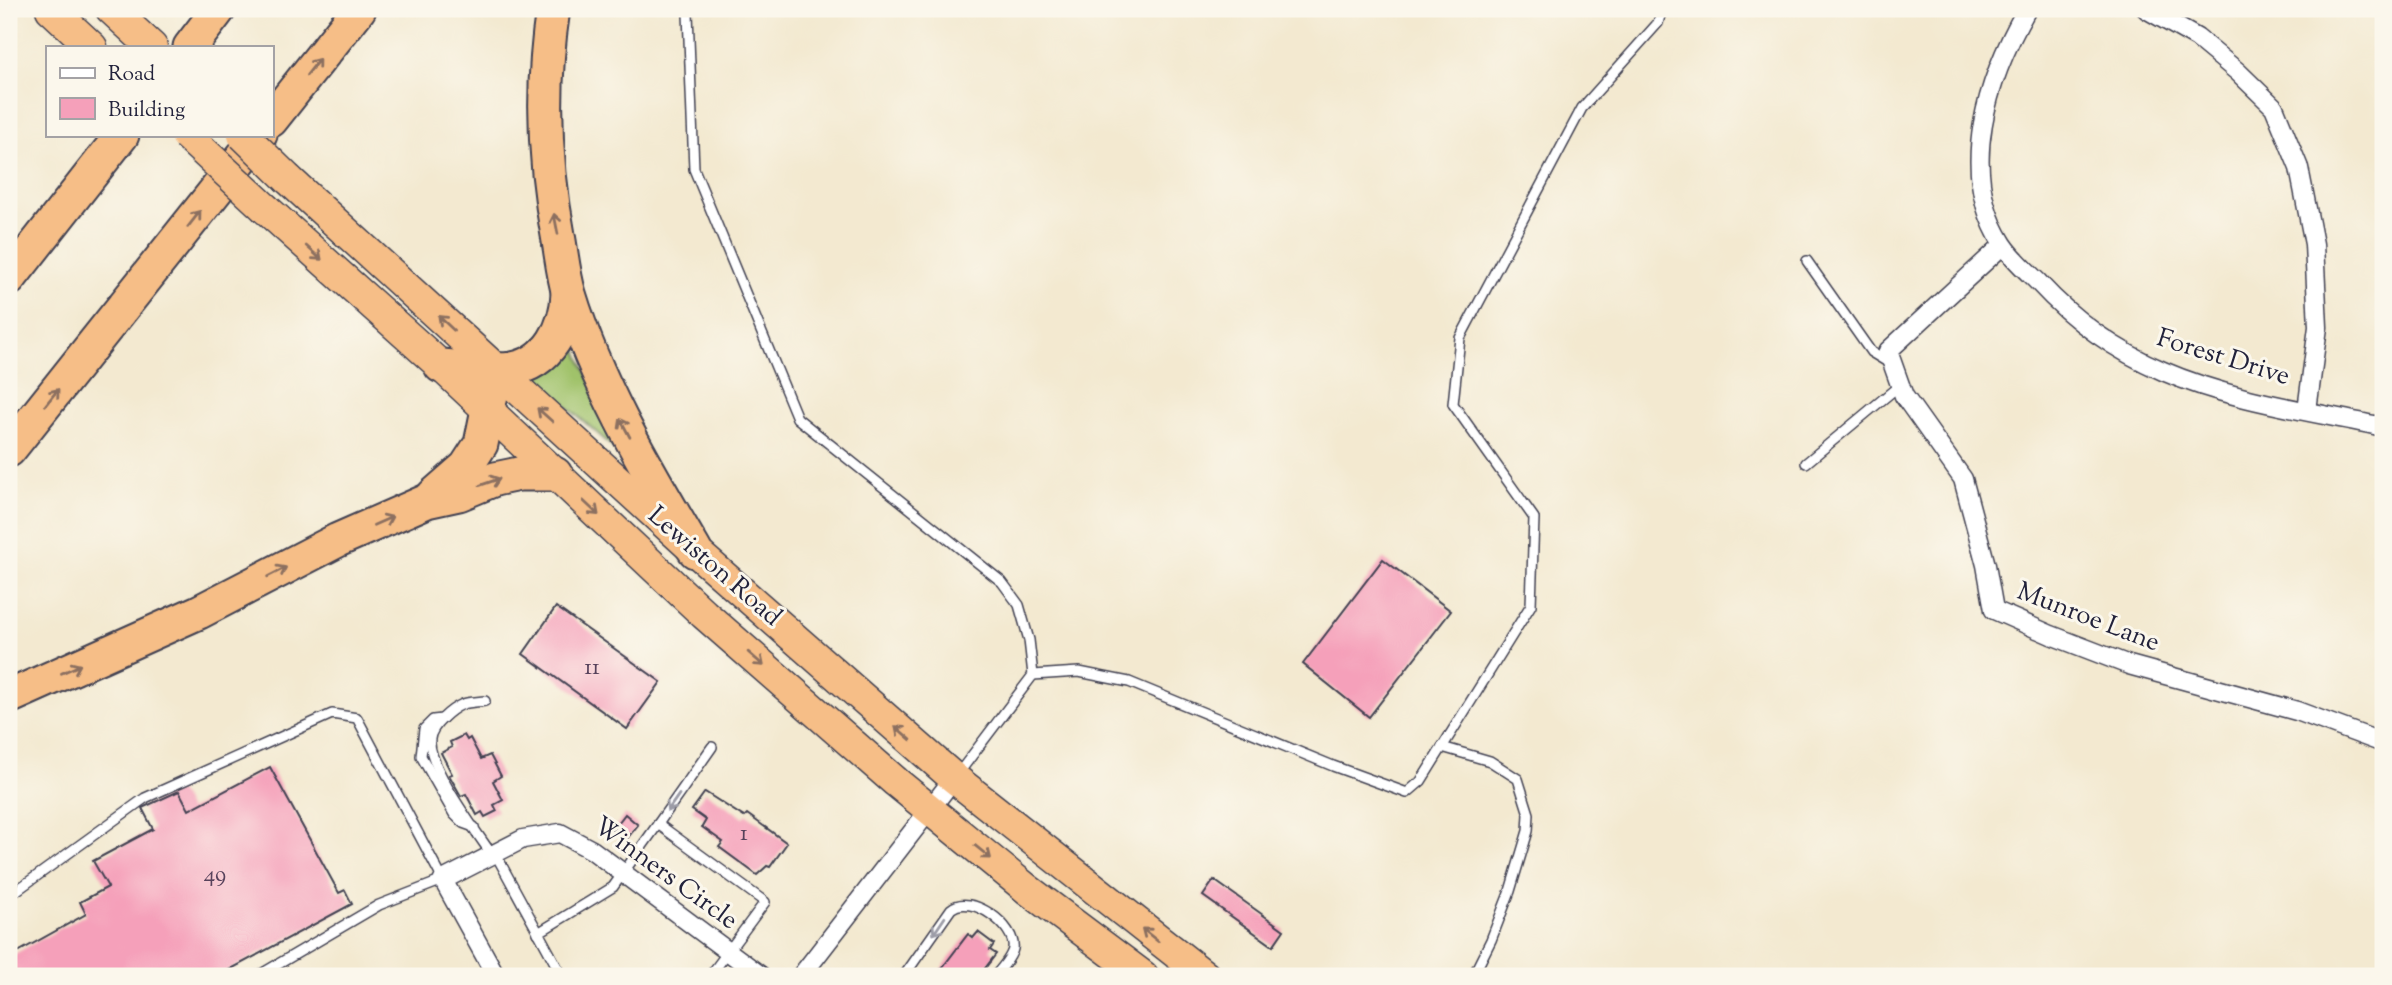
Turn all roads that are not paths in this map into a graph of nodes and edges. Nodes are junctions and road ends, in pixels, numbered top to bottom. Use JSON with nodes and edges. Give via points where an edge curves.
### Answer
{"nodes":[{"id":1,"x":51,"y":9,"type":"edge"},
{"id":2,"x":111,"y":9,"type":"edge"},
{"id":3,"x":219,"y":9,"type":"edge"},
{"id":4,"x":359,"y":9,"type":"edge"},
{"id":5,"x":553,"y":9,"type":"edge"},
{"id":6,"x":690,"y":9,"type":"edge"},
{"id":7,"x":1662,"y":9,"type":"edge"},
{"id":8,"x":2027,"y":9,"type":"edge"},
{"id":9,"x":2146,"y":9,"type":"edge"},
{"id":10,"x":144,"y":39,"type":"edge"},
{"id":11,"x":91,"y":46,"type":"edge"},
{"id":12,"x":191,"y":46,"type":"edge"},
{"id":13,"x":273,"y":117,"type":"edge"},
{"id":14,"x":121,"y":136,"type":"edge"},
{"id":15,"x":187,"y":136,"type":"edge"},
{"id":16,"x":244,"y":136,"type":"edge"},
{"id":17,"x":259,"y":136,"type":"edge"},
{"id":18,"x":84,"y":185,"type":"junction"},
{"id":19,"x":2003,"y":245,"type":"junction"},
{"id":20,"x":9,"y":253,"type":"edge"},
{"id":21,"x":1807,"y":261,"type":"dead end"},
{"id":22,"x":9,"y":279,"type":"edge"},
{"id":23,"x":568,"y":291,"type":"junction"},
{"id":24,"x":1893,"y":365,"type":"junction"},
{"id":25,"x":442,"y":366,"type":"junction"},
{"id":26,"x":496,"y":370,"type":"junction"},
{"id":27,"x":1900,"y":385,"type":"junction"},
{"id":28,"x":489,"y":410,"type":"junction"},
{"id":29,"x":2306,"y":410,"type":"junction"},
{"id":30,"x":2383,"y":427,"type":"edge"},
{"id":31,"x":9,"y":450,"type":"edge"},
{"id":32,"x":1806,"y":463,"type":"dead end"},
{"id":33,"x":555,"y":474,"type":"junction"},
{"id":34,"x":427,"y":501,"type":"junction"},
{"id":35,"x":695,"y":551,"type":"junction"},
{"id":36,"x":1033,"y":675,"type":"junction"},
{"id":37,"x":9,"y":697,"type":"edge"},
{"id":38,"x":485,"y":701,"type":"dead end"},
{"id":39,"x":2383,"y":743,"type":"edge"},
{"id":40,"x":712,"y":747,"type":"dead end"},
{"id":41,"x":1442,"y":747,"type":"junction"},
{"id":42,"x":954,"y":778,"type":"junction"},
{"id":43,"x":930,"y":809,"type":"junction"},
{"id":44,"x":658,"y":824,"type":"junction"},
{"id":45,"x":494,"y":854,"type":"junction"},
{"id":46,"x":622,"y":872,"type":"junction"},
{"id":47,"x":443,"y":880,"type":"junction"},
{"id":48,"x":9,"y":896,"type":"edge"},
{"id":49,"x":538,"y":933,"type":"junction"},
{"id":50,"x":727,"y":951,"type":"junction"},
{"id":51,"x":258,"y":976,"type":"edge"},
{"id":52,"x":496,"y":976,"type":"edge"},
{"id":53,"x":562,"y":976,"type":"edge"},
{"id":54,"x":710,"y":976,"type":"edge"},
{"id":55,"x":761,"y":976,"type":"edge"},
{"id":56,"x":801,"y":976,"type":"edge"},
{"id":57,"x":904,"y":976,"type":"edge"},
{"id":58,"x":995,"y":976,"type":"edge"},
{"id":59,"x":1143,"y":976,"type":"edge"},
{"id":60,"x":1205,"y":976,"type":"edge"},
{"id":61,"x":1473,"y":976,"type":"edge"}],
"edges":[{"from":1,"to":11,"type":"highway"},
{"from":2,"to":10,"type":"highway"},
{"from":3,"to":12,"type":"highway"},
{"from":13,"to":4,"type":"highway","one_way":true},
{"from":23,"to":5,"type":"highway","one_way":true,"via":[[545,144],[545,84]]},
{"from":6,"to":36,"type":"lane","via":[[695,169],[797,418],[1002,582],[1019,605]]},
{"from":7,"to":41,"type":"lane","via":[[1658,23],[1582,108],[1460,338],[1453,404],[1534,518],[1531,605]]},
{"from":8,"to":19,"type":"street","name":"Forest Drive","via":[[1992,83],[1979,141],[1984,201]]},
{"from":9,"to":29,"type":"street","via":[[2197,38],[2274,107],[2299,168],[2314,244],[2318,327]]},
{"from":14,"to":18,"type":"highway"},
{"from":15,"to":25,"type":"highway","name":"Lewiston Road","one_way":true,"bridge":true},
{"from":26,"to":16,"type":"highway","name":"Lewiston Road","one_way":true,"bridge":true},
{"from":31,"to":17,"type":"highway","one_way":true},
{"from":18,"to":20,"type":"highway"},
{"from":18,"to":22,"type":"highway"},
{"from":19,"to":24,"type":"street","via":[[1888,351]]},
{"from":19,"to":29,"type":"street","name":"Forest Drive","via":[[2063,309],[2099,339],[2130,356],[2207,387]]},
{"from":21,"to":24,"type":"lane","via":[[1871,352]]},
{"from":23,"to":26,"type":"highway","via":[[567,316],[551,345],[524,365]]},
{"from":35,"to":23,"type":"highway","one_way":true,"via":[[620,419]]},
{"from":24,"to":27,"type":"street","name":"Munroe Lane"},
{"from":25,"to":26,"type":"highway"},
{"from":25,"to":28,"type":"highway","name":"Lewiston Road"},
{"from":26,"to":28,"type":"highway"},
{"from":35,"to":26,"type":"highway","name":"Lewiston Road","one_way":true},
{"from":27,"to":32,"type":"lane"},
{"from":27,"to":39,"type":"street","name":"Munroe Lane","via":[[1963,479],[1994,610],[2129,664],[2297,711]]},
{"from":28,"to":33,"type":"highway","name":"Lewiston Road"},
{"from":28,"to":34,"type":"highway","via":[[481,444],[472,459]]},
{"from":29,"to":30,"type":"street","name":"Forest Drive"},
{"from":34,"to":33,"type":"highway","one_way":true,"via":[[495,479]]},
{"from":33,"to":43,"type":"highway","name":"Lewiston Road","one_way":true,"via":[[704,614]]},
{"from":37,"to":34,"type":"highway","one_way":true,"via":[[199,612],[338,540]]},
{"from":42,"to":35,"type":"highway","name":"Lewiston Road","one_way":true},
{"from":36,"to":41,"type":"lane","via":[[1079,672],[1129,682],[1407,793],[1421,781]]},
{"from":36,"to":42,"type":"lane"},
{"from":38,"to":45,"type":"lane","via":[[463,704],[442,719],[429,740],[431,756]]},
{"from":40,"to":44,"type":"lane","one_way":true},
{"from":41,"to":61,"type":"lane","via":[[1490,761],[1518,779],[1529,814],[1510,891]]},
{"from":42,"to":43,"type":"street"},
{"from":60,"to":42,"type":"highway","name":"Lewiston Road","one_way":true},
{"from":43,"to":56,"type":"street"},
{"from":43,"to":59,"type":"highway","name":"Lewiston Road","one_way":true},
{"from":44,"to":46,"type":"lane"},
{"from":44,"to":50,"type":"lane","via":[[765,902]]},
{"from":45,"to":46,"type":"street","name":"Winners Circle","via":[[523,839],[561,833]]},
{"from":45,"to":47,"type":"street","name":"Winners Circle"},
{"from":45,"to":49,"type":"lane"},
{"from":46,"to":49,"type":"lane","via":[[613,887]]},
{"from":46,"to":50,"type":"street","name":"Winners Circle"},
{"from":47,"to":48,"type":"lane","via":[[357,718],[332,714],[145,798]]},
{"from":47,"to":51,"type":"lane","via":[[379,905]]},
{"from":47,"to":52,"type":"street"},
{"from":49,"to":53,"type":"lane"},
{"from":50,"to":54,"type":"lane"},
{"from":50,"to":55,"type":"street","name":"Winners Circle"},
{"from":58,"to":57,"type":"lane","one_way":true,"via":[[1012,954],[1013,940],[1002,924],[968,903],[951,909]]}]}
